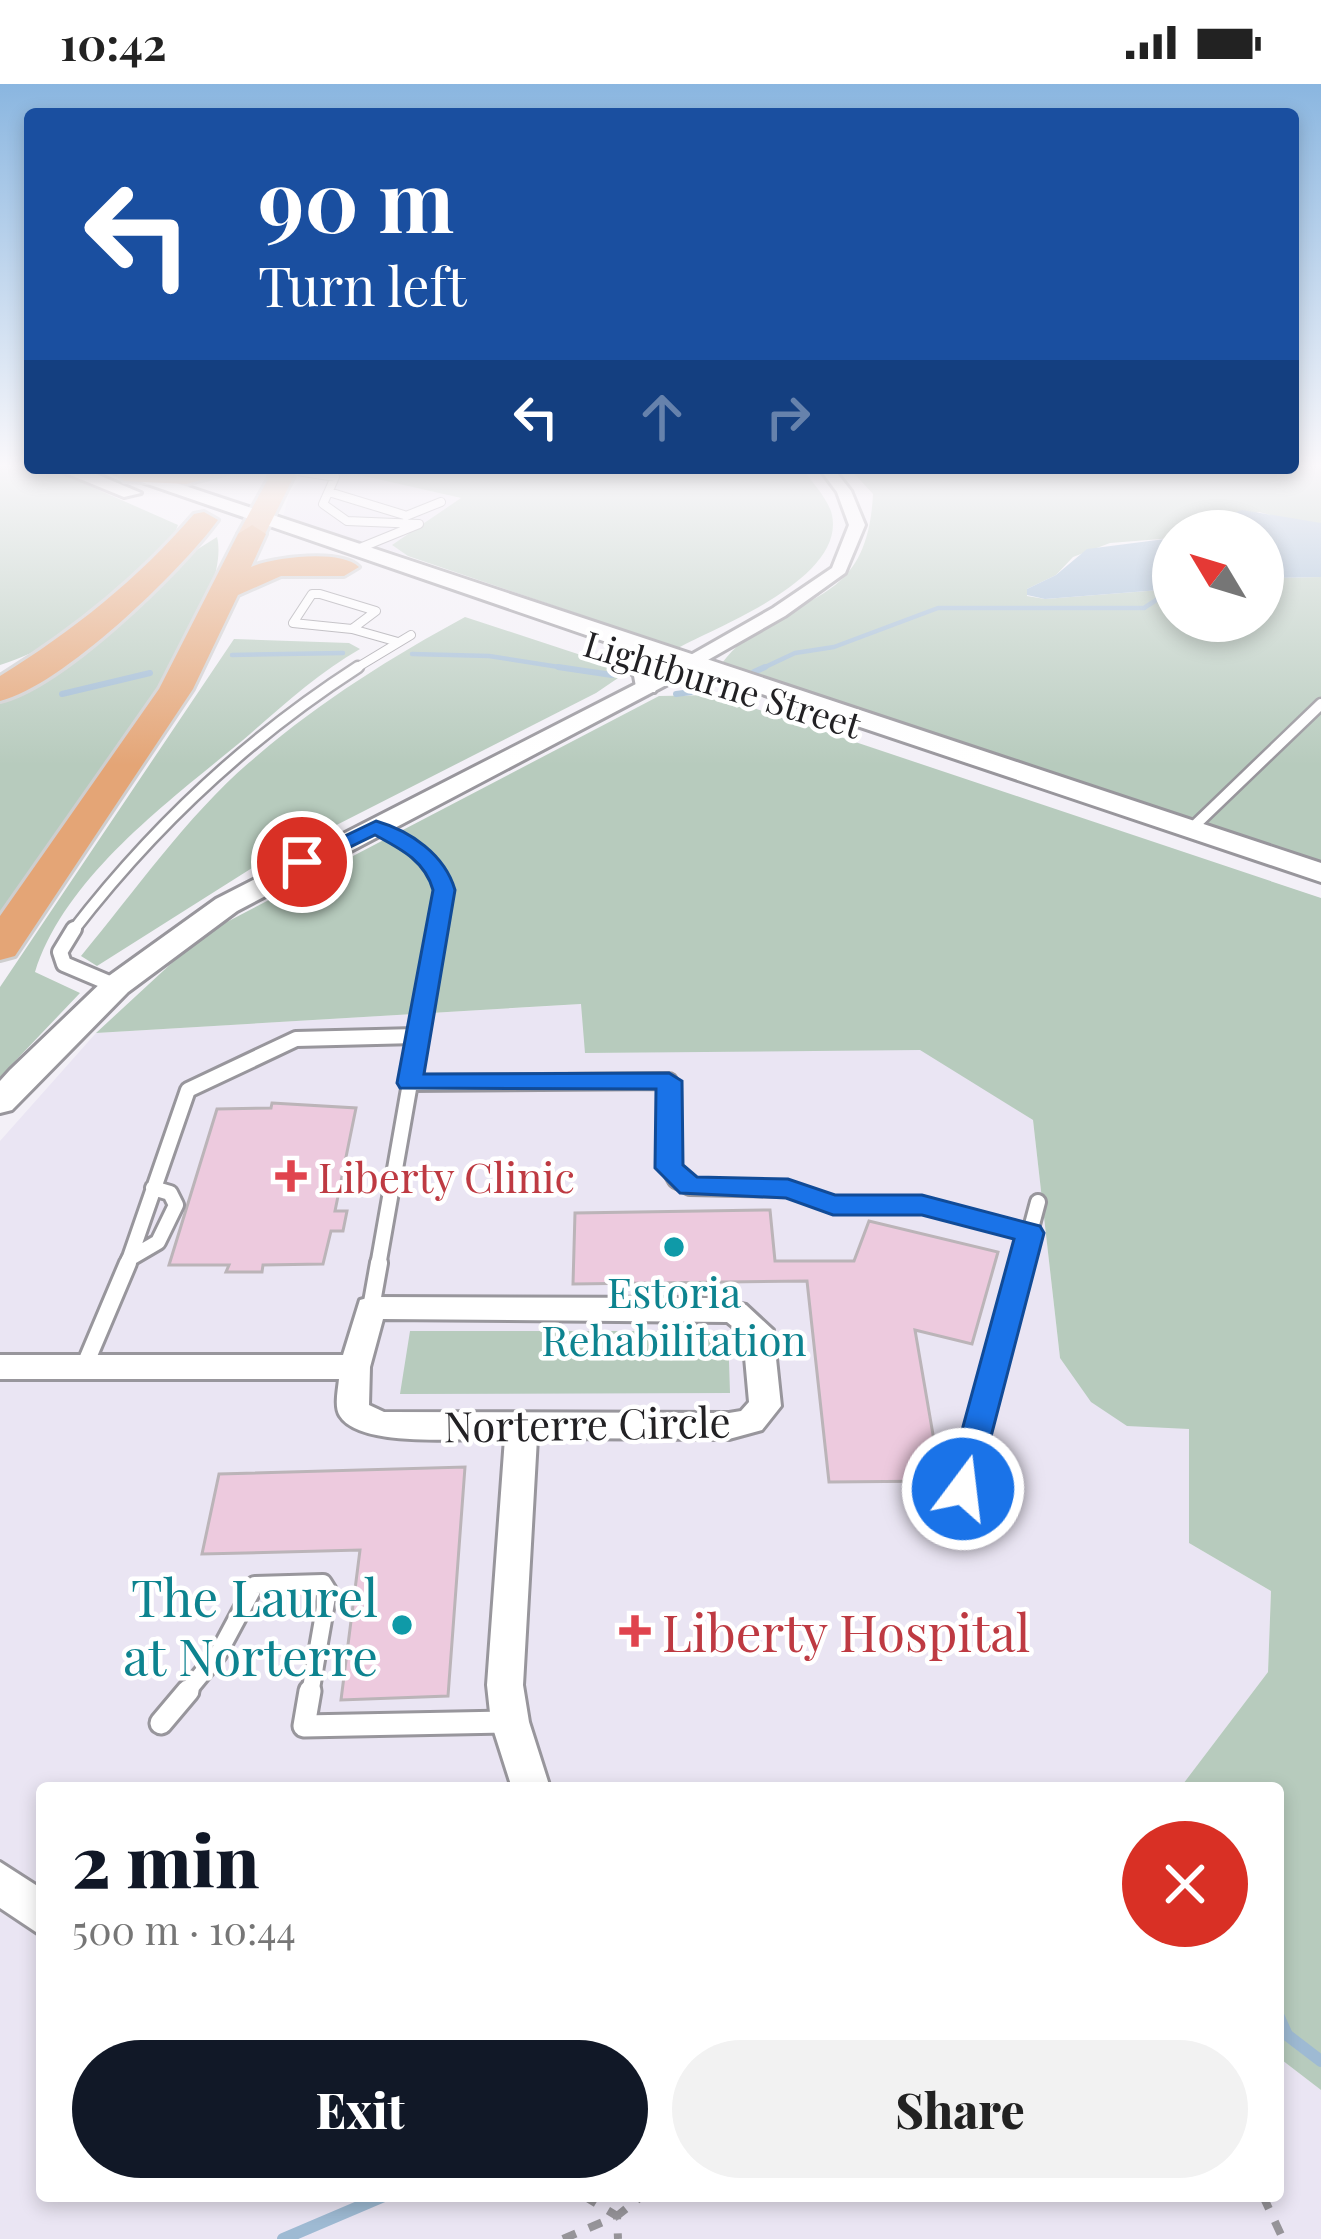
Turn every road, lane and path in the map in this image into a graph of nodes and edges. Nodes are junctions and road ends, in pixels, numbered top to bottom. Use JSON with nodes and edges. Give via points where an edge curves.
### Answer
{"nodes":[{"id":1,"x":172,"y":564,"type":"edge"},
{"id":2,"x":228,"y":564,"type":"edge"},
{"id":3,"x":301,"y":564,"type":"edge"},
{"id":4,"x":363,"y":564,"type":"edge"},
{"id":5,"x":365,"y":564,"type":"edge"},
{"id":6,"x":842,"y":564,"type":"edge"},
{"id":7,"x":227,"y":579,"type":"junction"},
{"id":8,"x":352,"y":629,"type":"junction"},
{"id":9,"x":411,"y":635,"type":"dead end"},
{"id":10,"x":398,"y":643,"type":"junction"},
{"id":11,"x":624,"y":652,"type":"junction"},
{"id":12,"x":687,"y":665,"type":"junction"},
{"id":13,"x":646,"y":686,"type":"junction"},
{"id":14,"x":0,"y":691,"type":"edge"},
{"id":15,"x":1321,"y":704,"type":"edge"},
{"id":16,"x":376,"y":827,"type":"junction"},
{"id":17,"x":1191,"y":829,"type":"junction"},
{"id":18,"x":1321,"y":873,"type":"edge"},
{"id":19,"x":0,"y":947,"type":"edge"},
{"id":20,"x":116,"y":986,"type":"junction"},
{"id":21,"x":416,"y":1036,"type":"junction"},
{"id":22,"x":410,"y":1083,"type":"junction"},
{"id":23,"x":0,"y":1102,"type":"edge"},
{"id":24,"x":154,"y":1188,"type":"junction"},
{"id":25,"x":1038,"y":1202,"type":"dead end"},
{"id":26,"x":1030,"y":1233,"type":"junction"},
{"id":27,"x":129,"y":1259,"type":"junction"},
{"id":28,"x":371,"y":1308,"type":"junction"},
{"id":29,"x":0,"y":1367,"type":"edge"},
{"id":30,"x":84,"y":1367,"type":"junction"},
{"id":31,"x":355,"y":1367,"type":"junction"},
{"id":32,"x":522,"y":1425,"type":"junction"},
{"id":33,"x":937,"y":1530,"type":"dead end"},
{"id":34,"x":510,"y":1722,"type":"junction"},
{"id":35,"x":161,"y":1724,"type":"dead end"},
{"id":36,"x":529,"y":1782,"type":"edge"},
{"id":37,"x":0,"y":1882,"type":"edge"},
{"id":38,"x":36,"y":1911,"type":"edge"},
{"id":39,"x":594,"y":2202,"type":"edge"},
{"id":40,"x":634,"y":2202,"type":"edge"},
{"id":41,"x":1266,"y":2202,"type":"edge"},
{"id":42,"x":617,"y":2216,"type":"junction"},
{"id":43,"x":563,"y":2239,"type":"edge"},
{"id":44,"x":618,"y":2239,"type":"edge"},
{"id":45,"x":1283,"y":2239,"type":"edge"}],
"edges":[{"from":1,"to":14,"type":"highway","via":[[71,648]]},
{"from":2,"to":7,"type":"highway"},
{"from":3,"to":7,"type":"highway"},
{"from":4,"to":11,"type":"main road","name":"Lightburne Street"},
{"from":5,"to":12,"type":"main road","name":"Lightburne Street"},
{"from":6,"to":12,"type":"street","via":[[779,612]]},
{"from":7,"to":19,"type":"highway","via":[[176,689]]},
{"from":8,"to":8,"type":"lane","via":[[376,611],[320,594],[308,596],[293,623]]},
{"from":8,"to":10,"type":"lane"},
{"from":9,"to":10,"type":"lane"},
{"from":10,"to":20,"type":"lane","via":[[229,762],[93,907],[60,952],[64,964]]},
{"from":11,"to":12,"type":"main road","name":"Lightburne Street"},
{"from":11,"to":13,"type":"main road","via":[[647,675]]},
{"from":12,"to":13,"type":"street"},
{"from":12,"to":17,"type":"main road","name":"Lightburne Street"},
{"from":13,"to":16,"type":"street"},
{"from":15,"to":17,"type":"lane"},
{"from":16,"to":20,"type":"street","via":[[195,925]]},
{"from":16,"to":21,"type":"lane","via":[[432,861],[444,890]]},
{"from":17,"to":18,"type":"main road","name":"Lightburne Street"},
{"from":20,"to":23,"type":"street"},
{"from":21,"to":22,"type":"lane"},
{"from":21,"to":24,"type":"lane","via":[[296,1039],[188,1090]]},
{"from":22,"to":26,"type":"lane","via":[[669,1081],[669,1168],[690,1187],[788,1189],[833,1205],[922,1205]]},
{"from":22,"to":28,"type":"lane"},
{"from":24,"to":27,"type":"lane"},
{"from":24,"to":27,"type":"lane","via":[[176,1204],[158,1242]]},
{"from":25,"to":26,"type":"lane"},
{"from":26,"to":33,"type":"lane","via":[[963,1489]]},
{"from":27,"to":30,"type":"lane"},
{"from":28,"to":31,"type":"street","name":"Norterre Circle"},
{"from":28,"to":32,"type":"street","name":"Norterre Circle","via":[[714,1309],[758,1330],[765,1406],[751,1421]]},
{"from":29,"to":30,"type":"street"},
{"from":30,"to":31,"type":"street"},
{"from":31,"to":32,"type":"street","name":"Norterre Circle","via":[[353,1411],[362,1419]]},
{"from":32,"to":34,"type":"street","via":[[505,1685]]},
{"from":34,"to":35,"type":"lane","via":[[304,1726],[328,1591],[323,1582],[255,1585],[218,1654]]},
{"from":34,"to":36,"type":"street"},
{"from":37,"to":38,"type":"street"},
{"from":39,"to":42,"type":"path"},
{"from":40,"to":42,"type":"path"},
{"from":41,"to":45,"type":"path"},
{"from":42,"to":43,"type":"path"},
{"from":42,"to":44,"type":"path"}]}
